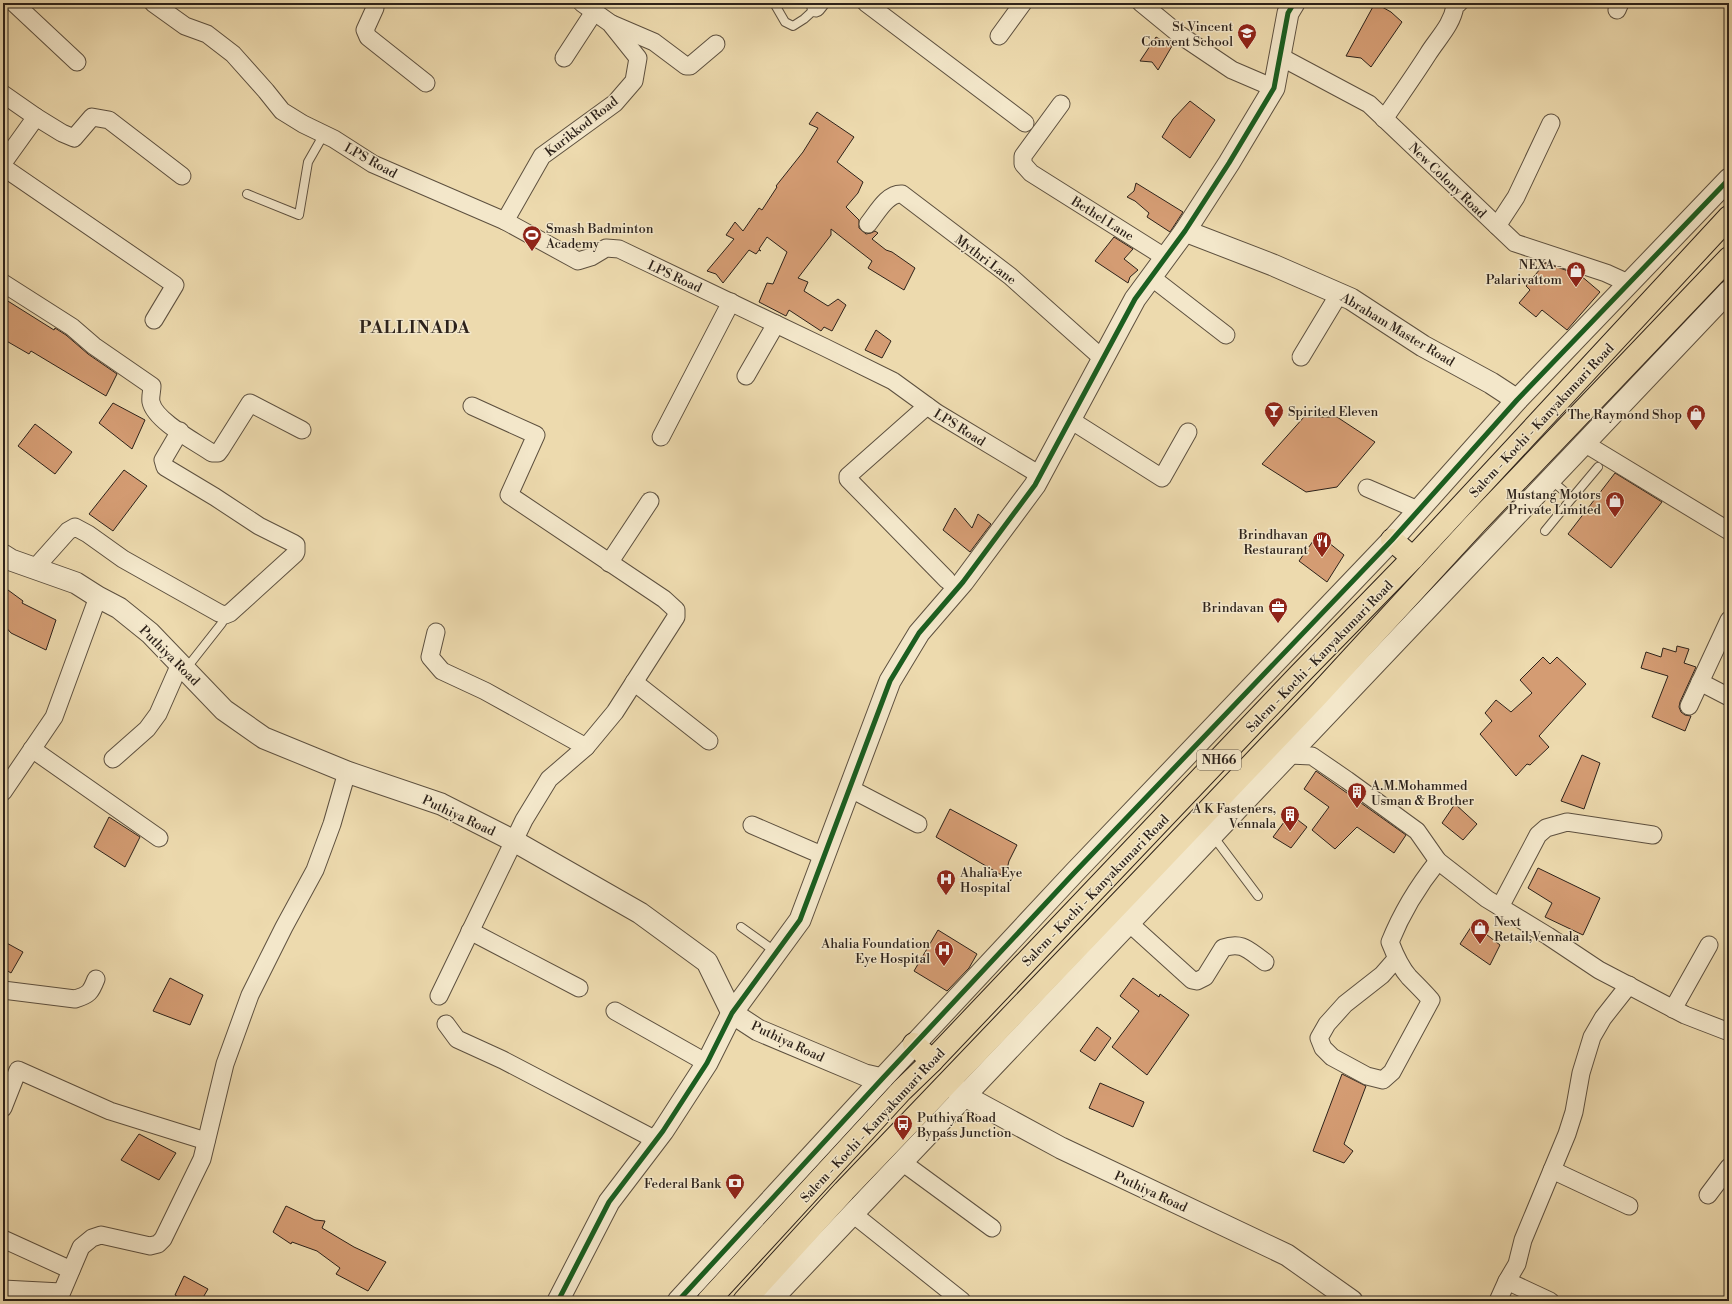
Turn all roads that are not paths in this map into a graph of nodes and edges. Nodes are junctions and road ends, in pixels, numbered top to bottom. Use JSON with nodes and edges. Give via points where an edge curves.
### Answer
{"nodes":[{"id":1,"x":14,"y":3,"type":"edge"},
{"id":2,"x":153,"y":3,"type":"edge"},
{"id":3,"x":375,"y":3,"type":"edge"},
{"id":4,"x":774,"y":3,"type":"edge"},
{"id":5,"x":866,"y":3,"type":"edge"},
{"id":6,"x":1023,"y":3,"type":"edge"},
{"id":7,"x":1142,"y":3,"type":"edge"},
{"id":8,"x":1294,"y":3,"type":"edge"},
{"id":9,"x":1459,"y":3,"type":"edge"},
{"id":10,"x":818,"y":5,"type":"edge"},
{"id":11,"x":588,"y":7,"type":"edge"},
{"id":12,"x":610,"y":23,"type":"junction"},
{"id":13,"x":999,"y":36,"type":"dead end"},
{"id":14,"x":716,"y":44,"type":"dead end"},
{"id":15,"x":1279,"y":56,"type":"junction"},
{"id":16,"x":564,"y":58,"type":"dead end"},
{"id":17,"x":77,"y":62,"type":"dead end"},
{"id":18,"x":426,"y":83,"type":"dead end"},
{"id":19,"x":1274,"y":88,"type":"junction"},
{"id":20,"x":3,"y":94,"type":"edge"},
{"id":21,"x":1061,"y":104,"type":"dead end"},
{"id":22,"x":36,"y":117,"type":"junction"},
{"id":23,"x":1384,"y":119,"type":"junction"},
{"id":24,"x":1025,"y":123,"type":"dead end"},
{"id":25,"x":1550,"y":123,"type":"dead end"},
{"id":26,"x":324,"y":134,"type":"junction"},
{"id":27,"x":3,"y":163,"type":"edge"},
{"id":28,"x":3,"y":167,"type":"edge"},
{"id":29,"x":182,"y":176,"type":"dead end"},
{"id":30,"x":1729,"y":179,"type":"edge"},
{"id":31,"x":247,"y":194,"type":"dead end"},
{"id":32,"x":1729,"y":217,"type":"edge"},
{"id":33,"x":505,"y":221,"type":"junction"},
{"id":34,"x":868,"y":224,"type":"dead end"},
{"id":35,"x":1497,"y":226,"type":"junction"},
{"id":36,"x":1184,"y":231,"type":"junction"},
{"id":37,"x":1166,"y":258,"type":"junction"},
{"id":38,"x":1729,"y":258,"type":"edge"},
{"id":39,"x":1151,"y":277,"type":"junction"},
{"id":40,"x":1628,"y":283,"type":"junction"},
{"id":41,"x":3,"y":284,"type":"edge"},
{"id":42,"x":1729,"y":291,"type":"edge"},
{"id":43,"x":1339,"y":294,"type":"junction"},
{"id":44,"x":731,"y":302,"type":"junction"},
{"id":45,"x":154,"y":320,"type":"dead end"},
{"id":46,"x":776,"y":324,"type":"junction"},
{"id":47,"x":1226,"y":335,"type":"dead end"},
{"id":48,"x":1301,"y":357,"type":"dead end"},
{"id":49,"x":1102,"y":358,"type":"junction"},
{"id":50,"x":746,"y":376,"type":"dead end"},
{"id":51,"x":1517,"y":400,"type":"junction"},
{"id":52,"x":472,"y":406,"type":"dead end"},
{"id":53,"x":927,"y":406,"type":"junction"},
{"id":54,"x":1069,"y":419,"type":"junction"},
{"id":55,"x":302,"y":430,"type":"dead end"},
{"id":56,"x":180,"y":431,"type":"junction"},
{"id":57,"x":1188,"y":432,"type":"dead end"},
{"id":58,"x":661,"y":436,"type":"dead end"},
{"id":59,"x":1584,"y":443,"type":"junction"},
{"id":60,"x":1598,"y":468,"type":"dead end"},
{"id":61,"x":1040,"y":475,"type":"junction"},
{"id":62,"x":1550,"y":479,"type":"junction"},
{"id":63,"x":1367,"y":488,"type":"dead end"},
{"id":64,"x":1572,"y":498,"type":"junction"},
{"id":65,"x":650,"y":501,"type":"dead end"},
{"id":66,"x":1418,"y":510,"type":"junction"},
{"id":67,"x":1545,"y":531,"type":"dead end"},
{"id":68,"x":1729,"y":531,"type":"edge"},
{"id":69,"x":1392,"y":540,"type":"junction"},
{"id":70,"x":3,"y":556,"type":"edge"},
{"id":71,"x":1413,"y":558,"type":"junction"},
{"id":72,"x":609,"y":563,"type":"junction"},
{"id":73,"x":35,"y":568,"type":"junction"},
{"id":74,"x":947,"y":580,"type":"dead end"},
{"id":75,"x":98,"y":598,"type":"junction"},
{"id":76,"x":1729,"y":620,"type":"edge"},
{"id":77,"x":222,"y":624,"type":"dead end"},
{"id":78,"x":436,"y":632,"type":"dead end"},
{"id":79,"x":182,"y":667,"type":"junction"},
{"id":80,"x":1298,"y":676,"type":"junction"},
{"id":81,"x":634,"y":682,"type":"junction"},
{"id":82,"x":1700,"y":682,"type":"junction"},
{"id":83,"x":1317,"y":696,"type":"junction"},
{"id":84,"x":1729,"y":697,"type":"edge"},
{"id":85,"x":1690,"y":706,"type":"dead end"},
{"id":86,"x":709,"y":741,"type":"dead end"},
{"id":87,"x":586,"y":747,"type":"junction"},
{"id":88,"x":32,"y":749,"type":"junction"},
{"id":89,"x":1289,"y":755,"type":"junction"},
{"id":90,"x":113,"y":759,"type":"dead end"},
{"id":91,"x":346,"y":772,"type":"junction"},
{"id":92,"x":849,"y":788,"type":"junction"},
{"id":93,"x":3,"y":792,"type":"edge"},
{"id":94,"x":918,"y":824,"type":"dead end"},
{"id":95,"x":752,"y":825,"type":"dead end"},
{"id":96,"x":1212,"y":835,"type":"junction"},
{"id":97,"x":1653,"y":835,"type":"dead end"},
{"id":98,"x":159,"y":838,"type":"dead end"},
{"id":99,"x":514,"y":841,"type":"junction"},
{"id":100,"x":824,"y":856,"type":"junction"},
{"id":101,"x":1438,"y":861,"type":"junction"},
{"id":102,"x":1258,"y":896,"type":"dead end"},
{"id":103,"x":1500,"y":906,"type":"junction"},
{"id":104,"x":1130,"y":923,"type":"junction"},
{"id":105,"x":740,"y":927,"type":"dead end"},
{"id":106,"x":470,"y":931,"type":"junction"},
{"id":107,"x":1709,"y":945,"type":"dead end"},
{"id":108,"x":776,"y":952,"type":"junction"},
{"id":109,"x":1396,"y":959,"type":"junction"},
{"id":110,"x":1266,"y":962,"type":"dead end"},
{"id":111,"x":96,"y":979,"type":"dead end"},
{"id":112,"x":1629,"y":985,"type":"junction"},
{"id":113,"x":579,"y":988,"type":"dead end"},
{"id":114,"x":3,"y":990,"type":"edge"},
{"id":115,"x":439,"y":996,"type":"dead end"},
{"id":116,"x":1673,"y":1009,"type":"junction"},
{"id":117,"x":615,"y":1011,"type":"dead end"},
{"id":118,"x":732,"y":1013,"type":"junction"},
{"id":119,"x":446,"y":1024,"type":"dead end"},
{"id":120,"x":1729,"y":1032,"type":"edge"},
{"id":121,"x":914,"y":1044,"type":"junction"},
{"id":122,"x":932,"y":1061,"type":"junction"},
{"id":123,"x":706,"y":1063,"type":"junction"},
{"id":124,"x":882,"y":1078,"type":"junction"},
{"id":125,"x":957,"y":1089,"type":"junction"},
{"id":126,"x":3,"y":1108,"type":"edge"},
{"id":127,"x":656,"y":1140,"type":"junction"},
{"id":128,"x":206,"y":1141,"type":"junction"},
{"id":129,"x":902,"y":1162,"type":"junction"},
{"id":130,"x":1729,"y":1167,"type":"edge"},
{"id":131,"x":1552,"y":1170,"type":"junction"},
{"id":132,"x":1708,"y":1195,"type":"dead end"},
{"id":133,"x":1629,"y":1206,"type":"dead end"},
{"id":134,"x":853,"y":1214,"type":"junction"},
{"id":135,"x":992,"y":1228,"type":"dead end"},
{"id":136,"x":3,"y":1239,"type":"edge"},
{"id":137,"x":71,"y":1270,"type":"junction"},
{"id":138,"x":1508,"y":1281,"type":"junction"},
{"id":139,"x":3,"y":1289,"type":"edge"},
{"id":140,"x":59,"y":1297,"type":"edge"},
{"id":141,"x":558,"y":1301,"type":"edge"},
{"id":142,"x":678,"y":1301,"type":"edge"},
{"id":143,"x":708,"y":1301,"type":"edge"},
{"id":144,"x":744,"y":1301,"type":"edge"},
{"id":145,"x":770,"y":1301,"type":"edge"},
{"id":146,"x":962,"y":1301,"type":"edge"},
{"id":147,"x":1352,"y":1301,"type":"edge"},
{"id":148,"x":1498,"y":1301,"type":"edge"},
{"id":149,"x":1550,"y":1301,"type":"edge"}],
"edges":[{"from":1,"to":17,"type":"street"},
{"from":2,"to":26,"type":"street","name":"LPS Road","via":[[185,26],[207,34],[233,54],[282,111]]},
{"from":3,"to":18,"type":"street","via":[[364,30],[368,37]]},
{"from":4,"to":10,"type":"lane","via":[[785,22],[793,26]]},
{"from":5,"to":24,"type":"street"},
{"from":6,"to":13,"type":"street"},
{"from":7,"to":19,"type":"street","via":[[1180,35],[1232,70]]},
{"from":8,"to":15,"type":"street","via":[[1288,13]]},
{"from":9,"to":23,"type":"street","via":[[1418,72]]},
{"from":11,"to":12,"type":"street","name":"Kurikkod Road"},
{"from":11,"to":16,"type":"street"},
{"from":12,"to":14,"type":"street","via":[[654,42],[686,66],[690,66]]},
{"from":12,"to":33,"type":"street","name":"Kurikkod Road","via":[[638,58],[634,81],[615,103],[542,156]]},
{"from":15,"to":19,"type":"street"},
{"from":15,"to":23,"type":"street","name":"New Colony Road","via":[[1369,104]]},
{"from":19,"to":36,"type":"street","via":[[1230,163]]},
{"from":20,"to":22,"type":"street"},
{"from":21,"to":37,"type":"street","name":"Bethel Lane","via":[[1023,156],[1023,164],[1040,179]]},
{"from":22,"to":27,"type":"street"},
{"from":22,"to":29,"type":"street","via":[[74,138],[92,117],[109,120]]},
{"from":23,"to":35,"type":"street","name":"New Colony Road"},
{"from":25,"to":35,"type":"street","via":[[1516,197]]},
{"from":26,"to":31,"type":"lane","via":[[308,162],[299,215]]},
{"from":26,"to":33,"type":"street","name":"LPS Road","via":[[374,164]]},
{"from":28,"to":45,"type":"street","via":[[174,285]]},
{"from":30,"to":40,"type":"street"},
{"from":32,"to":71,"type":"highway","name":"Salem - Kochi - Kanyakumari Road","number":"NH66"},
{"from":33,"to":44,"type":"street","name":"LPS Road","via":[[578,260],[591,257],[606,248],[619,249]]},
{"from":34,"to":49,"type":"street","name":"Mythri Lane","via":[[889,198],[902,194],[1010,276]]},
{"from":35,"to":40,"type":"street","name":"New Colony Road","via":[[1515,243],[1606,273]]},
{"from":36,"to":37,"type":"street"},
{"from":36,"to":43,"type":"street","name":"Abraham Master Road","via":[[1273,265]]},
{"from":37,"to":39,"type":"street"},
{"from":38,"to":83,"type":"highway","name":"Salem - Kochi - Kanyakumari Road","number":"NH66","via":[[1476,523]]},
{"from":39,"to":47,"type":"street"},
{"from":39,"to":49,"type":"street","via":[[1135,299]]},
{"from":40,"to":51,"type":"street"},
{"from":41,"to":56,"type":"street","via":[[72,327],[94,346],[152,386],[151,401],[156,413]]},
{"from":42,"to":59,"type":"street"},
{"from":43,"to":48,"type":"street"},
{"from":43,"to":51,"type":"street","name":"Abraham Master Road"},
{"from":44,"to":46,"type":"street","name":"LPS Road"},
{"from":44,"to":58,"type":"street"},
{"from":46,"to":50,"type":"street"},
{"from":46,"to":53,"type":"street","name":"LPS Road","via":[[892,381]]},
{"from":49,"to":54,"type":"street"},
{"from":51,"to":66,"type":"street"},
{"from":52,"to":72,"type":"street","via":[[536,436],[509,496]]},
{"from":53,"to":61,"type":"street","name":"LPS Road"},
{"from":53,"to":74,"type":"street","via":[[848,476],[848,479]]},
{"from":54,"to":57,"type":"street","via":[[1162,478]]},
{"from":54,"to":61,"type":"street"},
{"from":55,"to":56,"type":"street","via":[[250,403],[218,453],[212,453]]},
{"from":56,"to":73,"type":"street","via":[[163,460],[166,467],[259,526],[296,545],[295,554],[225,615],[123,559],[75,527],[68,531]]},
{"from":59,"to":62,"type":"street"},
{"from":59,"to":68,"type":"street"},
{"from":60,"to":64,"type":"lane"},
{"from":61,"to":92,"type":"street","via":[[963,582],[919,632],[890,681]]},
{"from":62,"to":64,"type":"lane"},
{"from":62,"to":89,"type":"street"},
{"from":63,"to":66,"type":"street"},
{"from":64,"to":67,"type":"lane"},
{"from":65,"to":72,"type":"street"},
{"from":66,"to":69,"type":"street"},
{"from":69,"to":71,"type":"highway"},
{"from":69,"to":121,"type":"street"},
{"from":70,"to":73,"type":"street","name":"Puthiya Road"},
{"from":71,"to":80,"type":"highway","name":"Salem - Kochi - Kanyakumari Road","number":"NH66"},
{"from":72,"to":81,"type":"street","via":[[664,599],[676,610],[676,617]]},
{"from":73,"to":75,"type":"street","name":"Puthiya Road","via":[[76,583]]},
{"from":75,"to":79,"type":"street","name":"Puthiya Road","via":[[119,608],[150,633]]},
{"from":75,"to":88,"type":"street","via":[[54,717]]},
{"from":76,"to":82,"type":"street"},
{"from":77,"to":79,"type":"lane"},
{"from":78,"to":87,"type":"street","via":[[430,657],[442,671],[485,691]]},
{"from":79,"to":90,"type":"street","via":[[148,729]]},
{"from":79,"to":91,"type":"street","name":"Puthiya Road","via":[[224,710],[264,738]]},
{"from":80,"to":83,"type":"highway"},
{"from":80,"to":122,"type":"highway","name":"Salem - Kochi - Kanyakumari Road","number":"NH66"},
{"from":81,"to":86,"type":"street"},
{"from":81,"to":87,"type":"street"},
{"from":82,"to":84,"type":"street"},
{"from":82,"to":85,"type":"street"},
{"from":83,"to":125,"type":"highway","name":"Salem - Kochi - Kanyakumari Road","number":"NH66"},
{"from":87,"to":99,"type":"street","via":[[549,779]]},
{"from":88,"to":93,"type":"street"},
{"from":88,"to":98,"type":"street"},
{"from":89,"to":96,"type":"street"},
{"from":89,"to":101,"type":"street","via":[[1312,756],[1347,780],[1418,831]]},
{"from":91,"to":99,"type":"street","name":"Puthiya Road","via":[[441,804]]},
{"from":91,"to":128,"type":"street","via":[[332,824],[315,870],[250,995],[225,1064]]},
{"from":92,"to":94,"type":"street"},
{"from":92,"to":100,"type":"street"},
{"from":95,"to":100,"type":"street"},
{"from":96,"to":102,"type":"lane"},
{"from":96,"to":104,"type":"street"},
{"from":97,"to":103,"type":"street","via":[[1567,822],[1546,828],[1538,834]]},
{"from":99,"to":106,"type":"street"},
{"from":99,"to":118,"type":"street","name":"Puthiya Road","via":[[640,913],[707,962]]},
{"from":100,"to":108,"type":"street","via":[[800,920]]},
{"from":101,"to":103,"type":"street"},
{"from":101,"to":109,"type":"street","via":[[1424,878],[1398,921],[1390,942]]},
{"from":103,"to":112,"type":"street","via":[[1599,970]]},
{"from":104,"to":110,"type":"street","via":[[1192,980],[1197,981],[1205,977],[1223,948],[1233,945],[1241,945]]},
{"from":104,"to":125,"type":"street"},
{"from":105,"to":108,"type":"lane"},
{"from":106,"to":113,"type":"street"},
{"from":106,"to":115,"type":"street"},
{"from":107,"to":116,"type":"street"},
{"from":108,"to":118,"type":"street"},
{"from":109,"to":109,"type":"street","via":[[1431,1000],[1392,1072],[1383,1080],[1368,1076],[1332,1057],[1323,1048],[1319,1038],[1327,1024],[1345,1004],[1382,975]]},
{"from":111,"to":114,"type":"street","via":[[90,992],[75,999]]},
{"from":112,"to":116,"type":"street"},
{"from":112,"to":131,"type":"street","via":[[1603,1018],[1592,1037],[1580,1073],[1574,1112]]},
{"from":116,"to":120,"type":"street"},
{"from":117,"to":123,"type":"street"},
{"from":118,"to":123,"type":"street"},
{"from":118,"to":124,"type":"street","name":"Puthiya Road","via":[[758,1030],[865,1075]]},
{"from":119,"to":127,"type":"street","via":[[457,1039],[503,1060]]},
{"from":121,"to":122,"type":"highway"},
{"from":121,"to":124,"type":"street"},
{"from":122,"to":143,"type":"highway","name":"Salem - Kochi - Kanyakumari Road","number":"NH66","via":[[902,1090]]},
{"from":123,"to":127,"type":"street"},
{"from":124,"to":142,"type":"street"},
{"from":125,"to":129,"type":"street"},
{"from":125,"to":144,"type":"highway","name":"Salem - Kochi - Kanyakumari Road","number":"NH66","via":[[844,1191]]},
{"from":125,"to":147,"type":"street","name":"Puthiya Road","via":[[1061,1148],[1287,1255]]},
{"from":126,"to":128,"type":"street","via":[[18,1070],[110,1111]]},
{"from":127,"to":141,"type":"street","via":[[609,1202]]},
{"from":128,"to":137,"type":"street","via":[[202,1159],[163,1239],[158,1244],[150,1246],[101,1235],[92,1238],[81,1247]]},
{"from":129,"to":134,"type":"street"},
{"from":129,"to":135,"type":"street"},
{"from":130,"to":132,"type":"street"},
{"from":131,"to":133,"type":"street"},
{"from":131,"to":138,"type":"street","via":[[1523,1240],[1517,1264]]},
{"from":134,"to":145,"type":"street"},
{"from":134,"to":146,"type":"street"},
{"from":136,"to":137,"type":"street"},
{"from":137,"to":140,"type":"street"},
{"from":138,"to":148,"type":"street"},
{"from":138,"to":149,"type":"street"},
{"from":139,"to":140,"type":"street"}]}
